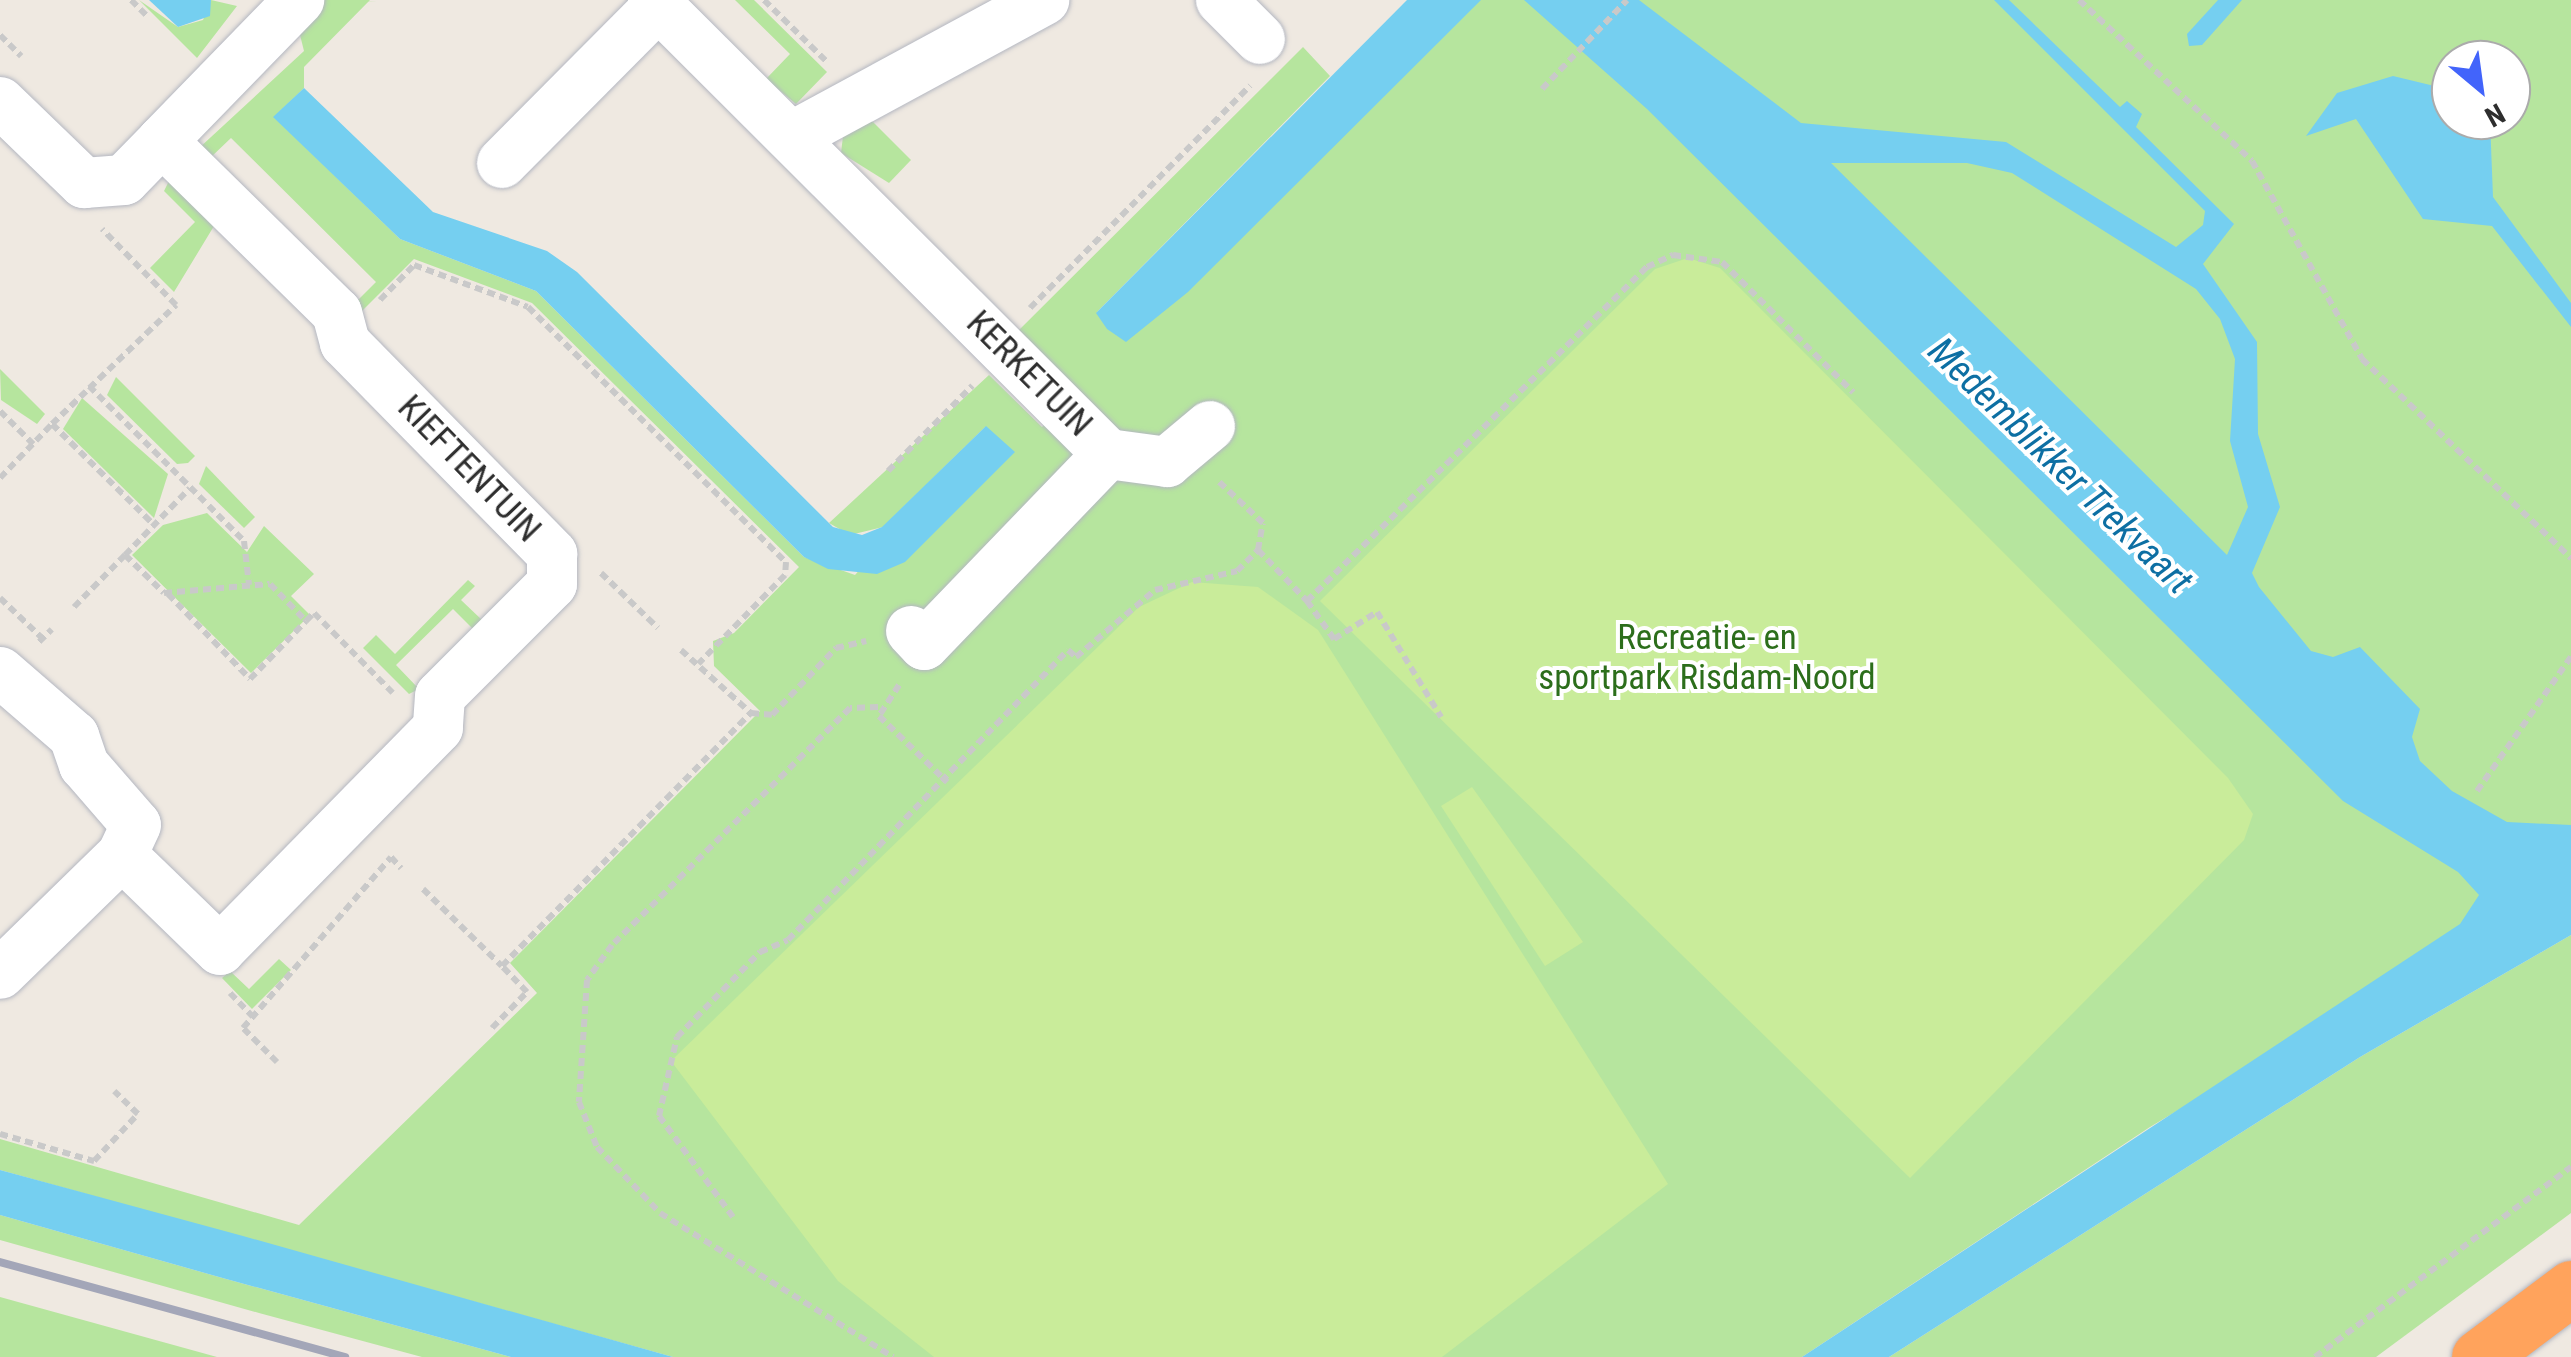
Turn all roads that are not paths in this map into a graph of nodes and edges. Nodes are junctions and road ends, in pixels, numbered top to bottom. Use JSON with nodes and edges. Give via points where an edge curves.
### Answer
{"nodes":[{"id":1,"x":299,"y":0,"type":"edge"},
{"id":2,"x":1044,"y":0,"type":"edge"},
{"id":3,"x":1221,"y":0,"type":"edge"},
{"id":4,"x":656,"y":3,"type":"edge"},
{"id":5,"x":1260,"y":39,"type":"road end"},
{"id":6,"x":0,"y":102,"type":"edge"},
{"id":7,"x":791,"y":137,"type":"junction"},
{"id":8,"x":162,"y":141,"type":"junction"},
{"id":9,"x":502,"y":163,"type":"dead end"},
{"id":10,"x":1199,"y":438,"type":"road end"},
{"id":11,"x":1108,"y":454,"type":"junction"},
{"id":12,"x":918,"y":638,"type":"road end"},
{"id":13,"x":0,"y":672,"type":"edge"},
{"id":14,"x":122,"y":854,"type":"junction"},
{"id":15,"x":0,"y":974,"type":"edge"},
{"id":16,"x":2571,"y":1288,"type":"edge"},
{"id":17,"x":2479,"y":1357,"type":"edge"}],
"edges":[{"from":1,"to":8,"type":"street"},
{"from":2,"to":7,"type":"street"},
{"from":3,"to":5,"type":"street"},
{"from":4,"to":7,"type":"street","name":"KERKETUIN"},
{"from":4,"to":9,"type":"street","name":"KERKETUIN"},
{"from":6,"to":8,"type":"street","via":[[84,183],[124,180]]},
{"from":7,"to":11,"type":"street","name":"KERKETUIN"},
{"from":8,"to":14,"type":"street","name":"KIEFTENTUIN","via":[[338,313],[344,336],[552,554],[552,584],[440,696],[433,734],[220,950]]},
{"from":10,"to":11,"type":"street","via":[[1144,465]]},
{"from":11,"to":12,"type":"street","name":"KERKETUIN"},
{"from":13,"to":14,"type":"street","via":[[74,736],[84,765],[130,810],[134,840]]},
{"from":14,"to":15,"type":"street"},
{"from":16,"to":17,"type":"highway"}]}
